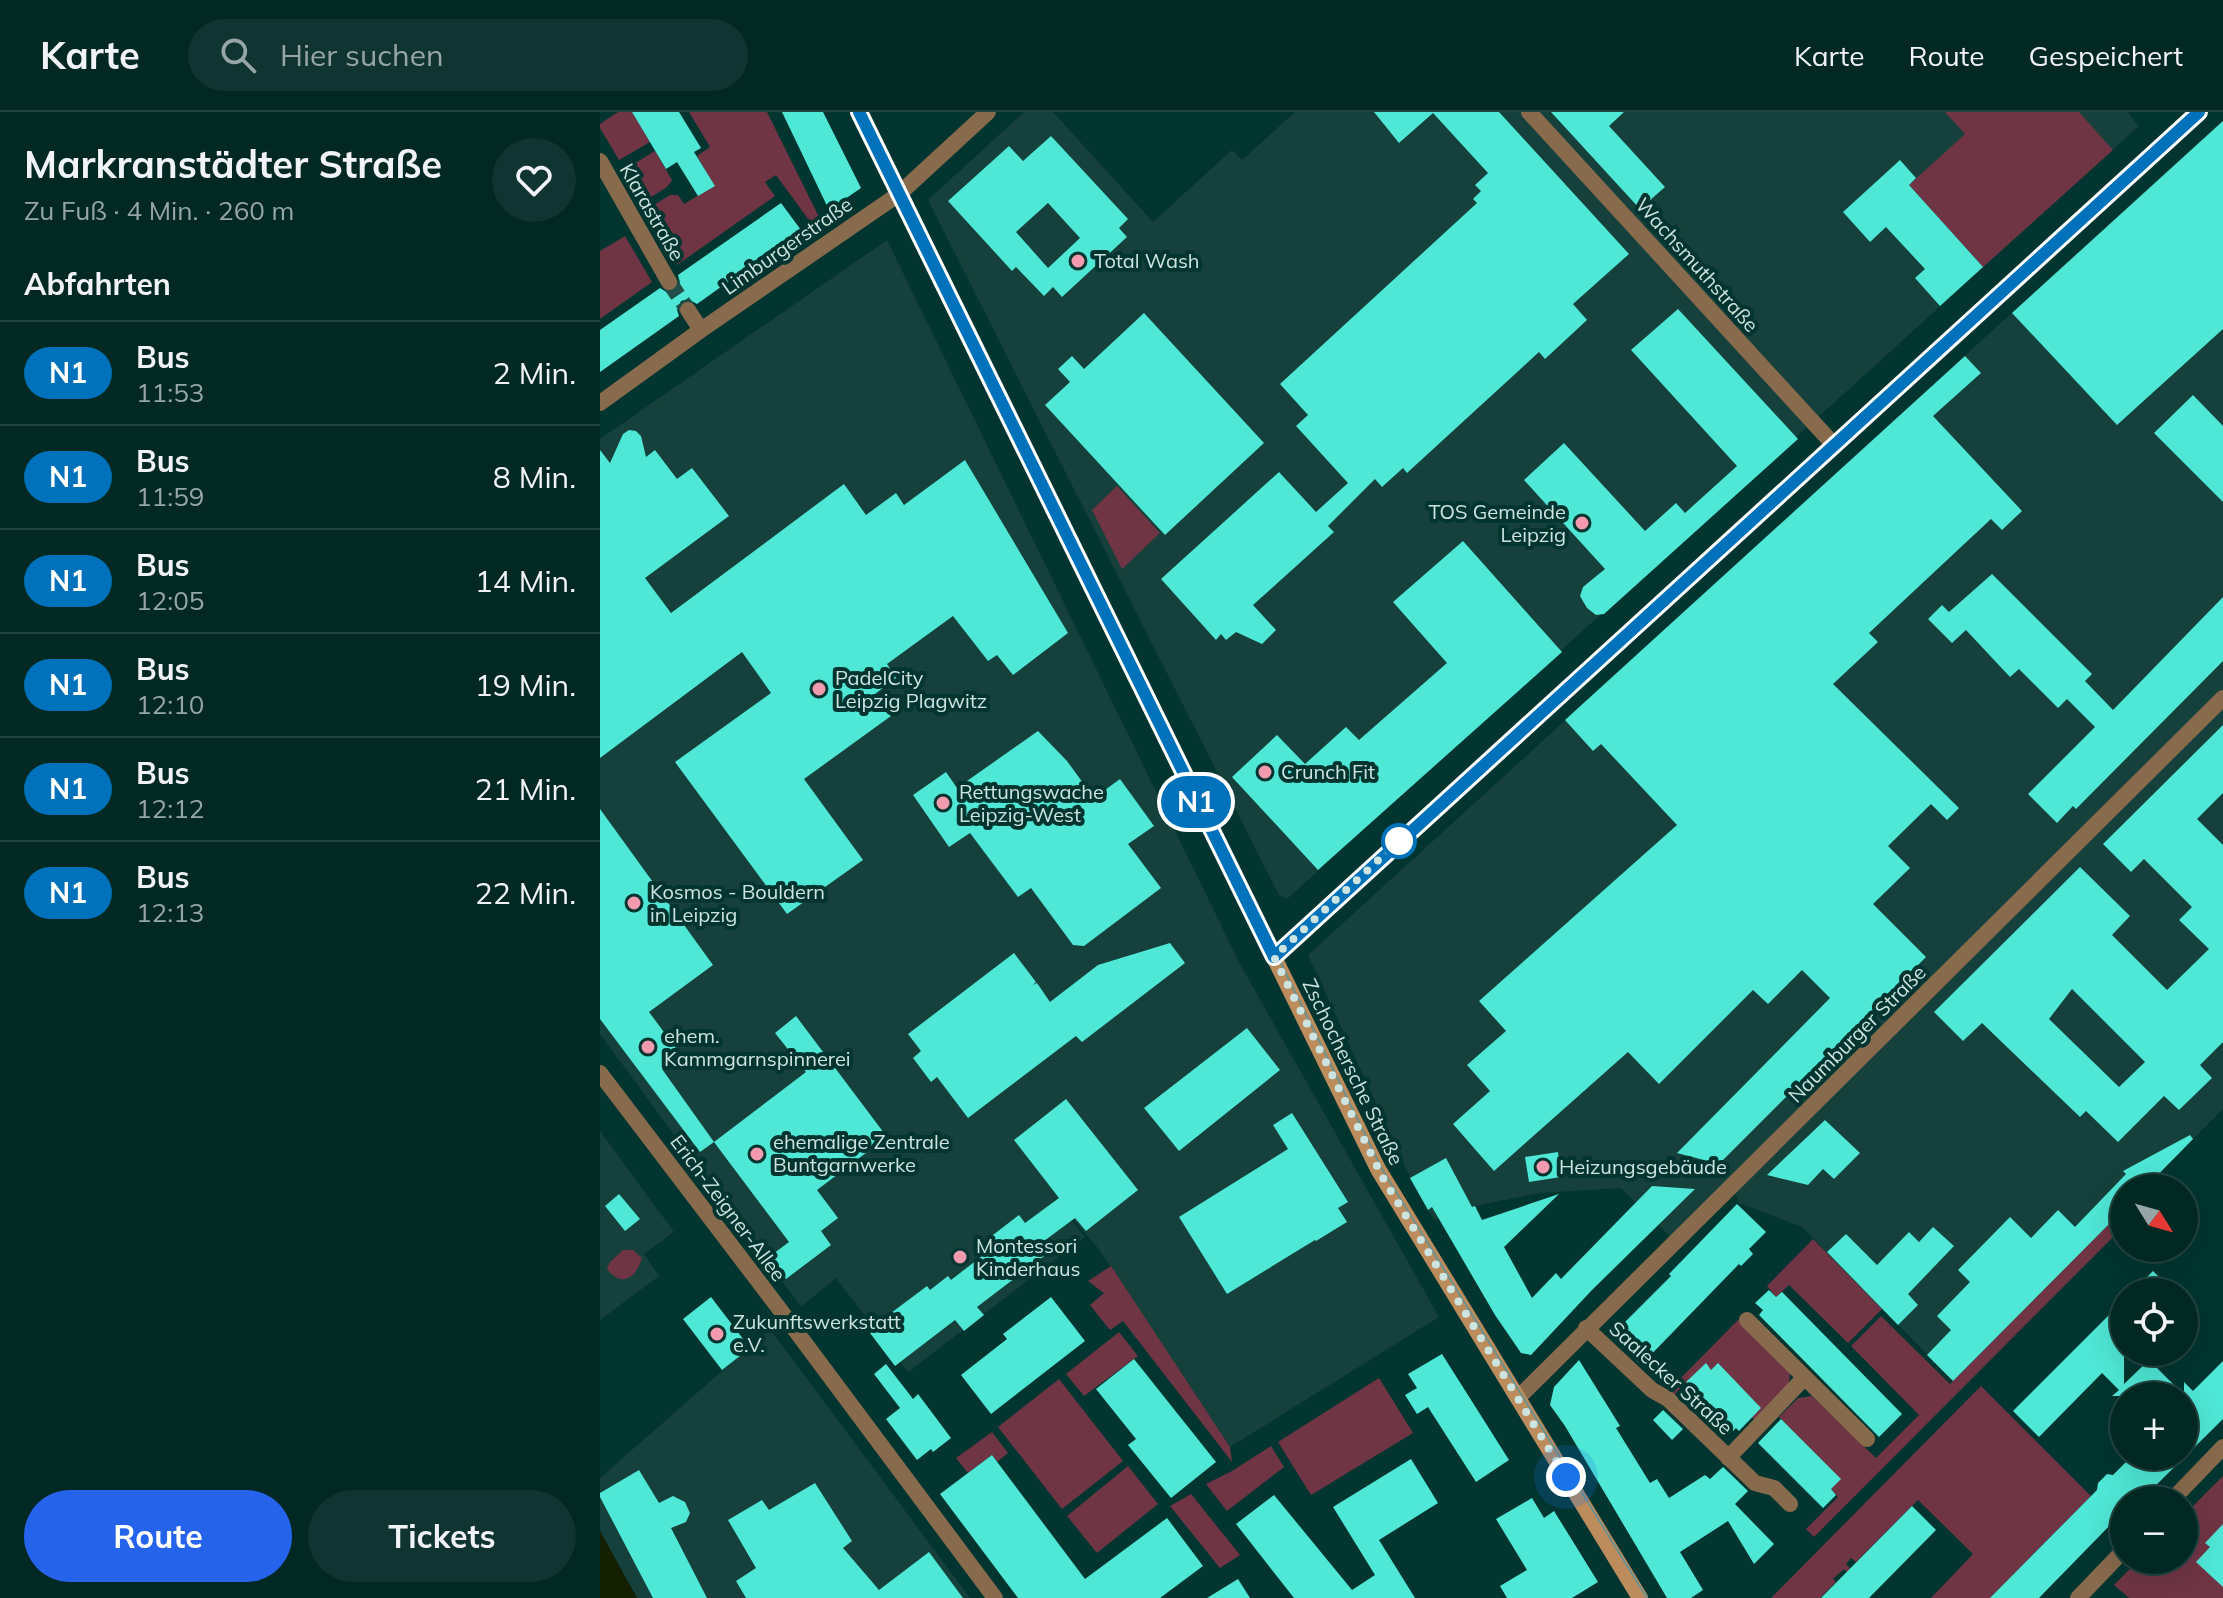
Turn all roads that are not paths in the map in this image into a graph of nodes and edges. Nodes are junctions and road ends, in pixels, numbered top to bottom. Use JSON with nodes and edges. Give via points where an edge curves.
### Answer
{"nodes":[{"id":1,"x":859,"y":112,"type":"edge"},
{"id":2,"x":988,"y":112,"type":"edge"},
{"id":3,"x":1529,"y":112,"type":"edge"},
{"id":4,"x":2199,"y":112,"type":"edge"},
{"id":5,"x":600,"y":161,"type":"edge"},
{"id":6,"x":899,"y":194,"type":"junction"},
{"id":7,"x":669,"y":282,"type":"tunnel mouth"},
{"id":8,"x":688,"y":310,"type":"tunnel mouth"},
{"id":9,"x":701,"y":330,"type":"junction"},
{"id":10,"x":600,"y":403,"type":"edge"},
{"id":11,"x":1834,"y":445,"type":"junction"},
{"id":12,"x":2223,"y":698,"type":"edge"},
{"id":13,"x":1274,"y":957,"type":"junction"},
{"id":14,"x":600,"y":1073,"type":"edge"},
{"id":15,"x":1747,"y":1320,"type":"dead end"},
{"id":16,"x":1586,"y":1328,"type":"junction"},
{"id":17,"x":1804,"y":1378,"type":"junction"},
{"id":18,"x":1518,"y":1398,"type":"junction"},
{"id":19,"x":1867,"y":1439,"type":"dead end"},
{"id":20,"x":2223,"y":1447,"type":"edge"},
{"id":21,"x":1728,"y":1458,"type":"junction"},
{"id":22,"x":2185,"y":1486,"type":"edge"},
{"id":23,"x":1790,"y":1504,"type":"dead end"},
{"id":24,"x":2110,"y":1565,"type":"edge"},
{"id":25,"x":1634,"y":1596,"type":"edge"},
{"id":26,"x":995,"y":1598,"type":"edge"},
{"id":27,"x":2078,"y":1598,"type":"edge"}],
"edges":[{"from":1,"to":6,"type":"main road","name":"Zschochersche Straße"},
{"from":2,"to":6,"type":"street","name":"Limburgerstraße"},
{"from":3,"to":11,"type":"street","name":"Wachsmuthstraße"},
{"from":4,"to":11,"type":"street"},
{"from":5,"to":7,"type":"street","name":"Klarastraße"},
{"from":6,"to":9,"type":"street","name":"Limburgerstraße"},
{"from":6,"to":13,"type":"main road","name":"Zschochersche Straße"},
{"from":8,"to":9,"type":"street"},
{"from":9,"to":10,"type":"street","name":"Limburgerstraße"},
{"from":11,"to":13,"type":"street"},
{"from":12,"to":16,"type":"street","name":"Naumburger Straße"},
{"from":13,"to":18,"type":"main road","name":"Zschochersche Straße","via":[[1378,1169]]},
{"from":14,"to":26,"type":"street","name":"Erich-Zeigner-Allee"},
{"from":15,"to":17,"type":"street"},
{"from":16,"to":18,"type":"street","name":"Naumburger Straße"},
{"from":16,"to":21,"type":"street","name":"Saalecker Straße"},
{"from":17,"to":19,"type":"street"},
{"from":17,"to":21,"type":"street","name":"Saalecker Straße"},
{"from":18,"to":25,"type":"main road","name":"Zschochersche Straße"},
{"from":20,"to":22,"type":"street"},
{"from":21,"to":23,"type":"street","name":"Saalecker Straße"},
{"from":24,"to":27,"type":"street"}]}
